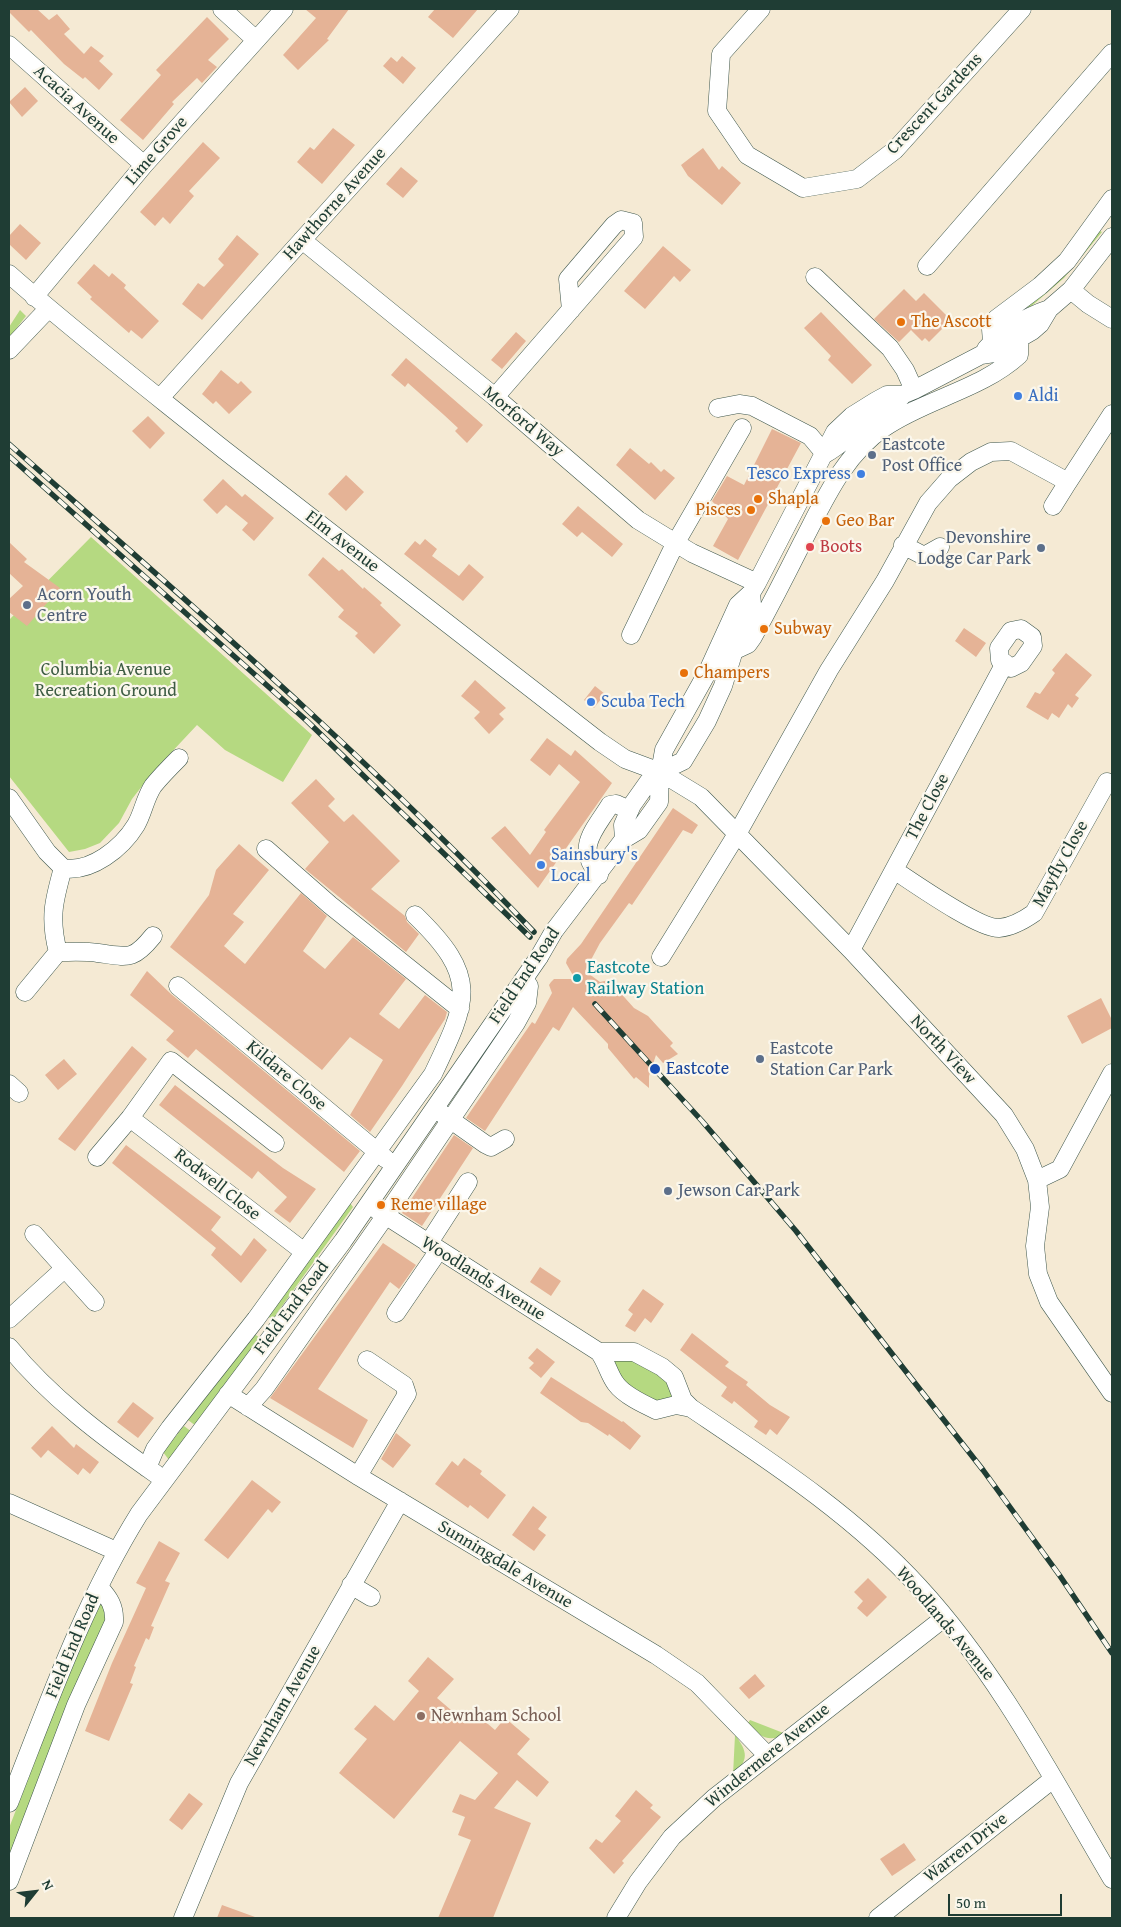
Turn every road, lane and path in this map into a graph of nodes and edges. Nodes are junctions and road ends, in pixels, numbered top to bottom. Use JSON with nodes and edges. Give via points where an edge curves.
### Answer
{"nodes":[{"id":1,"x":222,"y":9,"type":"edge"},
{"id":2,"x":284,"y":9,"type":"edge"},
{"id":3,"x":510,"y":9,"type":"edge"},
{"id":4,"x":761,"y":9,"type":"edge"},
{"id":5,"x":1022,"y":9,"type":"edge"},
{"id":6,"x":256,"y":40,"type":"junction"},
{"id":7,"x":9,"y":45,"type":"edge"},
{"id":8,"x":1112,"y":53,"type":"edge"},
{"id":9,"x":144,"y":165,"type":"junction"},
{"id":10,"x":1110,"y":208,"type":"edge"},
{"id":11,"x":1112,"y":238,"type":"edge"},
{"id":12,"x":302,"y":240,"type":"junction"},
{"id":13,"x":927,"y":266,"type":"dead end"},
{"id":14,"x":9,"y":274,"type":"edge"},
{"id":15,"x":815,"y":277,"type":"dead end"},
{"id":16,"x":1071,"y":290,"type":"junction"},
{"id":17,"x":34,"y":297,"type":"junction"},
{"id":18,"x":48,"y":309,"type":"junction"},
{"id":19,"x":1049,"y":309,"type":"junction"},
{"id":20,"x":571,"y":310,"type":"junction"},
{"id":21,"x":1112,"y":319,"type":"edge"},
{"id":22,"x":1019,"y":339,"type":"junction"},
{"id":23,"x":987,"y":348,"type":"junction"},
{"id":24,"x":9,"y":350,"type":"edge"},
{"id":25,"x":908,"y":393,"type":"junction"},
{"id":26,"x":495,"y":397,"type":"junction"},
{"id":27,"x":160,"y":398,"type":"junction"},
{"id":28,"x":718,"y":408,"type":"dead end"},
{"id":29,"x":1112,"y":414,"type":"edge"},
{"id":30,"x":888,"y":416,"type":"junction"},
{"id":31,"x":742,"y":428,"type":"dead end"},
{"id":32,"x":825,"y":454,"type":"junction"},
{"id":33,"x":1068,"y":482,"type":"junction"},
{"id":34,"x":1053,"y":506,"type":"dead end"},
{"id":35,"x":675,"y":544,"type":"junction"},
{"id":36,"x":775,"y":550,"type":"junction"},
{"id":37,"x":794,"y":559,"type":"junction"},
{"id":38,"x":754,"y":588,"type":"junction"},
{"id":39,"x":631,"y":635,"type":"dead end"},
{"id":40,"x":735,"y":650,"type":"junction"},
{"id":41,"x":1005,"y":663,"type":"dead end"},
{"id":42,"x":180,"y":758,"type":"dead end"},
{"id":43,"x":660,"y":772,"type":"junction"},
{"id":44,"x":1107,"y":782,"type":"dead end"},
{"id":45,"x":9,"y":798,"type":"edge"},
{"id":46,"x":629,"y":810,"type":"junction"},
{"id":47,"x":737,"y":834,"type":"junction"},
{"id":48,"x":624,"y":839,"type":"junction"},
{"id":49,"x":266,"y":849,"type":"dead end"},
{"id":50,"x":63,"y":868,"type":"junction"},
{"id":51,"x":894,"y":870,"type":"junction"},
{"id":52,"x":598,"y":875,"type":"junction"},
{"id":53,"x":415,"y":915,"type":"dead end"},
{"id":54,"x":153,"y":936,"type":"dead end"},
{"id":55,"x":851,"y":950,"type":"junction"},
{"id":56,"x":58,"y":952,"type":"junction"},
{"id":57,"x":661,"y":957,"type":"dead end"},
{"id":58,"x":524,"y":979,"type":"junction"},
{"id":59,"x":178,"y":986,"type":"dead end"},
{"id":60,"x":25,"y":992,"type":"dead end"},
{"id":61,"x":460,"y":1009,"type":"junction"},
{"id":62,"x":440,"y":1058,"type":"junction"},
{"id":63,"x":464,"y":1066,"type":"junction"},
{"id":64,"x":1112,"y":1073,"type":"edge"},
{"id":65,"x":412,"y":1101,"type":"junction"},
{"id":66,"x":433,"y":1112,"type":"junction"},
{"id":67,"x":130,"y":1118,"type":"junction"},
{"id":68,"x":450,"y":1119,"type":"junction"},
{"id":69,"x":505,"y":1139,"type":"dead end"},
{"id":70,"x":275,"y":1143,"type":"dead end"},
{"id":71,"x":377,"y":1152,"type":"junction"},
{"id":72,"x":97,"y":1157,"type":"dead end"},
{"id":73,"x":394,"y":1166,"type":"junction"},
{"id":74,"x":1037,"y":1180,"type":"junction"},
{"id":75,"x":468,"y":1182,"type":"dead end"},
{"id":76,"x":349,"y":1191,"type":"junction"},
{"id":77,"x":368,"y":1204,"type":"junction"},
{"id":78,"x":386,"y":1215,"type":"junction"},
{"id":79,"x":34,"y":1234,"type":"dead end"},
{"id":80,"x":434,"y":1247,"type":"junction"},
{"id":81,"x":303,"y":1251,"type":"junction"},
{"id":82,"x":64,"y":1269,"type":"junction"},
{"id":83,"x":95,"y":1302,"type":"dead end"},
{"id":84,"x":396,"y":1313,"type":"dead end"},
{"id":85,"x":9,"y":1319,"type":"edge"},
{"id":86,"x":256,"y":1319,"type":"junction"},
{"id":87,"x":272,"y":1332,"type":"junction"},
{"id":88,"x":9,"y":1348,"type":"edge"},
{"id":89,"x":600,"y":1352,"type":"junction"},
{"id":90,"x":367,"y":1360,"type":"dead end"},
{"id":91,"x":1112,"y":1393,"type":"edge"},
{"id":92,"x":228,"y":1394,"type":"junction"},
{"id":93,"x":248,"y":1407,"type":"junction"},
{"id":94,"x":691,"y":1408,"type":"junction"},
{"id":95,"x":147,"y":1468,"type":"junction"},
{"id":96,"x":358,"y":1476,"type":"junction"},
{"id":97,"x":163,"y":1479,"type":"junction"},
{"id":98,"x":400,"y":1501,"type":"junction"},
{"id":99,"x":9,"y":1503,"type":"edge"},
{"id":100,"x":116,"y":1551,"type":"junction"},
{"id":101,"x":351,"y":1585,"type":"junction"},
{"id":102,"x":98,"y":1587,"type":"junction"},
{"id":103,"x":371,"y":1597,"type":"dead end"},
{"id":104,"x":944,"y":1618,"type":"junction"},
{"id":105,"x":767,"y":1755,"type":"junction"},
{"id":106,"x":1053,"y":1779,"type":"junction"},
{"id":107,"x":11,"y":1791,"type":"edge"},
{"id":108,"x":1112,"y":1879,"type":"edge"},
{"id":109,"x":9,"y":1881,"type":"edge"},
{"id":110,"x":183,"y":1918,"type":"edge"},
{"id":111,"x":616,"y":1918,"type":"edge"},
{"id":112,"x":878,"y":1918,"type":"edge"}],
"edges":[{"from":1,"to":6,"type":"street"},
{"from":2,"to":6,"type":"street","name":"Lime Grove"},
{"from":3,"to":12,"type":"street","name":"Hawthorne Avenue"},
{"from":4,"to":5,"type":"street","name":"Crescent Gardens","via":[[721,54],[717,111],[746,155],[803,188],[857,179],[895,150]]},
{"from":6,"to":9,"type":"street","name":"Lime Grove"},
{"from":7,"to":9,"type":"street","name":"Acacia Avenue"},
{"from":8,"to":13,"type":"street"},
{"from":9,"to":17,"type":"street","name":"Lime Grove"},
{"from":10,"to":23,"type":"street","via":[[1053,276],[996,319]]},
{"from":11,"to":16,"type":"street","name":"Field End Road"},
{"from":12,"to":26,"type":"street","name":"Morford Way"},
{"from":12,"to":27,"type":"street","name":"Hawthorne Avenue"},
{"from":14,"to":17,"type":"street","name":"Elm Avenue"},
{"from":15,"to":25,"type":"street","via":[[890,348],[905,370]]},
{"from":16,"to":19,"type":"street","name":"Field End Road"},
{"from":16,"to":21,"type":"street"},
{"from":17,"to":18,"type":"street","name":"Elm Avenue"},
{"from":18,"to":24,"type":"street"},
{"from":18,"to":27,"type":"street","name":"Elm Avenue"},
{"from":19,"to":22,"type":"street","name":"Field End Road","via":[[1040,324]]},
{"from":19,"to":23,"type":"street","name":"Field End Road","via":[[1033,314]]},
{"from":20,"to":20,"type":"street","via":[[634,237],[633,223],[621,220],[614,225],[575,268],[568,279]]},
{"from":20,"to":26,"type":"street"},
{"from":22,"to":23,"type":"street","name":"Field End Road","via":[[994,353]]},
{"from":22,"to":30,"type":"street","via":[[1019,355],[1011,362],[960,390]]},
{"from":23,"to":25,"type":"street","name":"Field End Road"},
{"from":25,"to":30,"type":"street","name":"Field End Road"},
{"from":25,"to":32,"type":"street","name":"Field End Road","via":[[887,395],[852,416],[835,432]]},
{"from":26,"to":35,"type":"street","name":"Morford Way","via":[[638,520]]},
{"from":27,"to":43,"type":"street","name":"Elm Avenue","via":[[600,742],[626,759]]},
{"from":28,"to":32,"type":"street","via":[[739,404],[752,406],[810,436]]},
{"from":29,"to":33,"type":"street"},
{"from":30,"to":32,"type":"street","name":"Field End Road"},
{"from":30,"to":37,"type":"street","via":[[845,466]]},
{"from":31,"to":35,"type":"street"},
{"from":32,"to":36,"type":"street","name":"Field End Road"},
{"from":33,"to":34,"type":"street"},
{"from":33,"to":47,"type":"street","via":[[1011,450],[991,452],[949,479],[928,503]]},
{"from":35,"to":38,"type":"street","name":"Morford Way"},
{"from":35,"to":39,"type":"street"},
{"from":36,"to":37,"type":"street"},
{"from":36,"to":38,"type":"street","name":"Field End Road"},
{"from":37,"to":40,"type":"street","via":[[753,638]]},
{"from":38,"to":40,"type":"street","name":"Field End Road","via":[[752,604]]},
{"from":38,"to":43,"type":"street","name":"Field End Road","via":[[738,605],[708,673],[664,750]]},
{"from":40,"to":43,"type":"street","name":"Field End Road","via":[[719,697],[683,761]]},
{"from":41,"to":51,"type":"street","name":"The Close"},
{"from":42,"to":50,"type":"street","via":[[152,787],[136,825],[113,850],[87,866]]},
{"from":43,"to":46,"type":"street","name":"Field End Road","via":[[649,781]]},
{"from":43,"to":47,"type":"street","name":"North View","via":[[696,794]]},
{"from":43,"to":48,"type":"street","name":"Field End Road","via":[[659,802],[639,830]]},
{"from":44,"to":51,"type":"street","name":"Mayfly Close","via":[[1034,913],[1019,922],[998,928],[979,923]]},
{"from":45,"to":50,"type":"street","via":[[47,852]]},
{"from":46,"to":48,"type":"street","name":"Field End Road","via":[[623,825]]},
{"from":46,"to":52,"type":"street","via":[[610,805],[589,840],[586,848],[590,865]]},
{"from":47,"to":55,"type":"street","name":"North View"},
{"from":47,"to":57,"type":"street"},
{"from":48,"to":52,"type":"street","name":"Field End Road"},
{"from":49,"to":61,"type":"street"},
{"from":50,"to":56,"type":"street","via":[[52,910]]},
{"from":51,"to":55,"type":"street","name":"The Close"},
{"from":52,"to":58,"type":"street","name":"Field End Road","bridge":true,"via":[[554,931]]},
{"from":53,"to":61,"type":"street","via":[[440,940],[455,962],[462,990]]},
{"from":54,"to":56,"type":"street","via":[[132,957]]},
{"from":55,"to":74,"type":"street","name":"North View","via":[[1004,1115],[1026,1149]]},
{"from":56,"to":60,"type":"street"},
{"from":58,"to":63,"type":"street","name":"Field End Road"},
{"from":58,"to":68,"type":"street","via":[[529,986],[527,1003]]},
{"from":59,"to":71,"type":"street","name":"Kildare Close"},
{"from":61,"to":62,"type":"street"},
{"from":62,"to":63,"type":"street"},
{"from":62,"to":65,"type":"street","via":[[433,1074]]},
{"from":63,"to":66,"type":"street","name":"Field End Road"},
{"from":64,"to":74,"type":"street","via":[[1060,1169]]},
{"from":65,"to":66,"type":"street"},
{"from":65,"to":71,"type":"street"},
{"from":66,"to":68,"type":"street"},
{"from":66,"to":73,"type":"street","name":"Field End Road"},
{"from":67,"to":70,"type":"street","via":[[171,1061]]},
{"from":67,"to":72,"type":"street"},
{"from":67,"to":81,"type":"street","name":"Rodwell Close"},
{"from":68,"to":69,"type":"street","via":[[473,1138],[491,1147]]},
{"from":68,"to":78,"type":"street"},
{"from":71,"to":73,"type":"street","name":"Kildare Close"},
{"from":71,"to":76,"type":"street"},
{"from":73,"to":77,"type":"street","name":"Field End Road"},
{"from":74,"to":91,"type":"street","name":"North View","via":[[1040,1207],[1035,1246],[1038,1274],[1049,1302]]},
{"from":75,"to":80,"type":"street"},
{"from":76,"to":77,"type":"street","name":"Woodlands Avenue"},
{"from":76,"to":81,"type":"street"},
{"from":77,"to":78,"type":"street","name":"Woodlands Avenue"},
{"from":77,"to":87,"type":"street","name":"Field End Road"},
{"from":78,"to":80,"type":"street","name":"Woodlands Avenue"},
{"from":78,"to":93,"type":"street"},
{"from":79,"to":82,"type":"street"},
{"from":80,"to":84,"type":"street"},
{"from":80,"to":89,"type":"street","name":"Woodlands Avenue"},
{"from":81,"to":86,"type":"street"},
{"from":82,"to":83,"type":"street"},
{"from":82,"to":85,"type":"street"},
{"from":86,"to":87,"type":"street"},
{"from":86,"to":95,"type":"street","via":[[155,1449]]},
{"from":87,"to":92,"type":"street","name":"Field End Road"},
{"from":88,"to":95,"type":"street","via":[[29,1372],[70,1409]]},
{"from":89,"to":94,"type":"street","name":"Woodlands Avenue","via":[[634,1352],[662,1367],[674,1377],[683,1400]]},
{"from":89,"to":94,"type":"street","via":[[615,1383],[644,1404],[656,1410],[676,1405]]},
{"from":90,"to":96,"type":"street","via":[[404,1385],[407,1394]]},
{"from":92,"to":93,"type":"street","name":"Sunningdale Avenue"},
{"from":92,"to":97,"type":"street","name":"Field End Road"},
{"from":93,"to":96,"type":"street","name":"Sunningdale Avenue"},
{"from":94,"to":104,"type":"street","name":"Woodlands Avenue","via":[[804,1484],[849,1521],[919,1587]]},
{"from":95,"to":97,"type":"street"},
{"from":96,"to":98,"type":"street","name":"Sunningdale Avenue"},
{"from":97,"to":100,"type":"street","name":"Field End Road"},
{"from":98,"to":101,"type":"street","name":"Newnham Avenue"},
{"from":98,"to":105,"type":"street","name":"Sunningdale Avenue","via":[[697,1683]]},
{"from":99,"to":100,"type":"street"},
{"from":100,"to":102,"type":"street","name":"Field End Road"},
{"from":101,"to":103,"type":"street"},
{"from":101,"to":110,"type":"street","name":"Newnham Avenue","via":[[239,1783]]},
{"from":102,"to":107,"type":"street","name":"Field End Road"},
{"from":102,"to":109,"type":"street","via":[[108,1596],[114,1610],[114,1622],[76,1705]]},
{"from":104,"to":105,"type":"street","name":"Windermere Avenue"},
{"from":104,"to":106,"type":"street","name":"Woodlands Avenue","via":[[987,1670]]},
{"from":105,"to":111,"type":"street","name":"Windermere Avenue","via":[[672,1838],[638,1882]]},
{"from":106,"to":108,"type":"street","name":"Woodlands Avenue"},
{"from":106,"to":112,"type":"street","name":"Warren Drive"}]}
